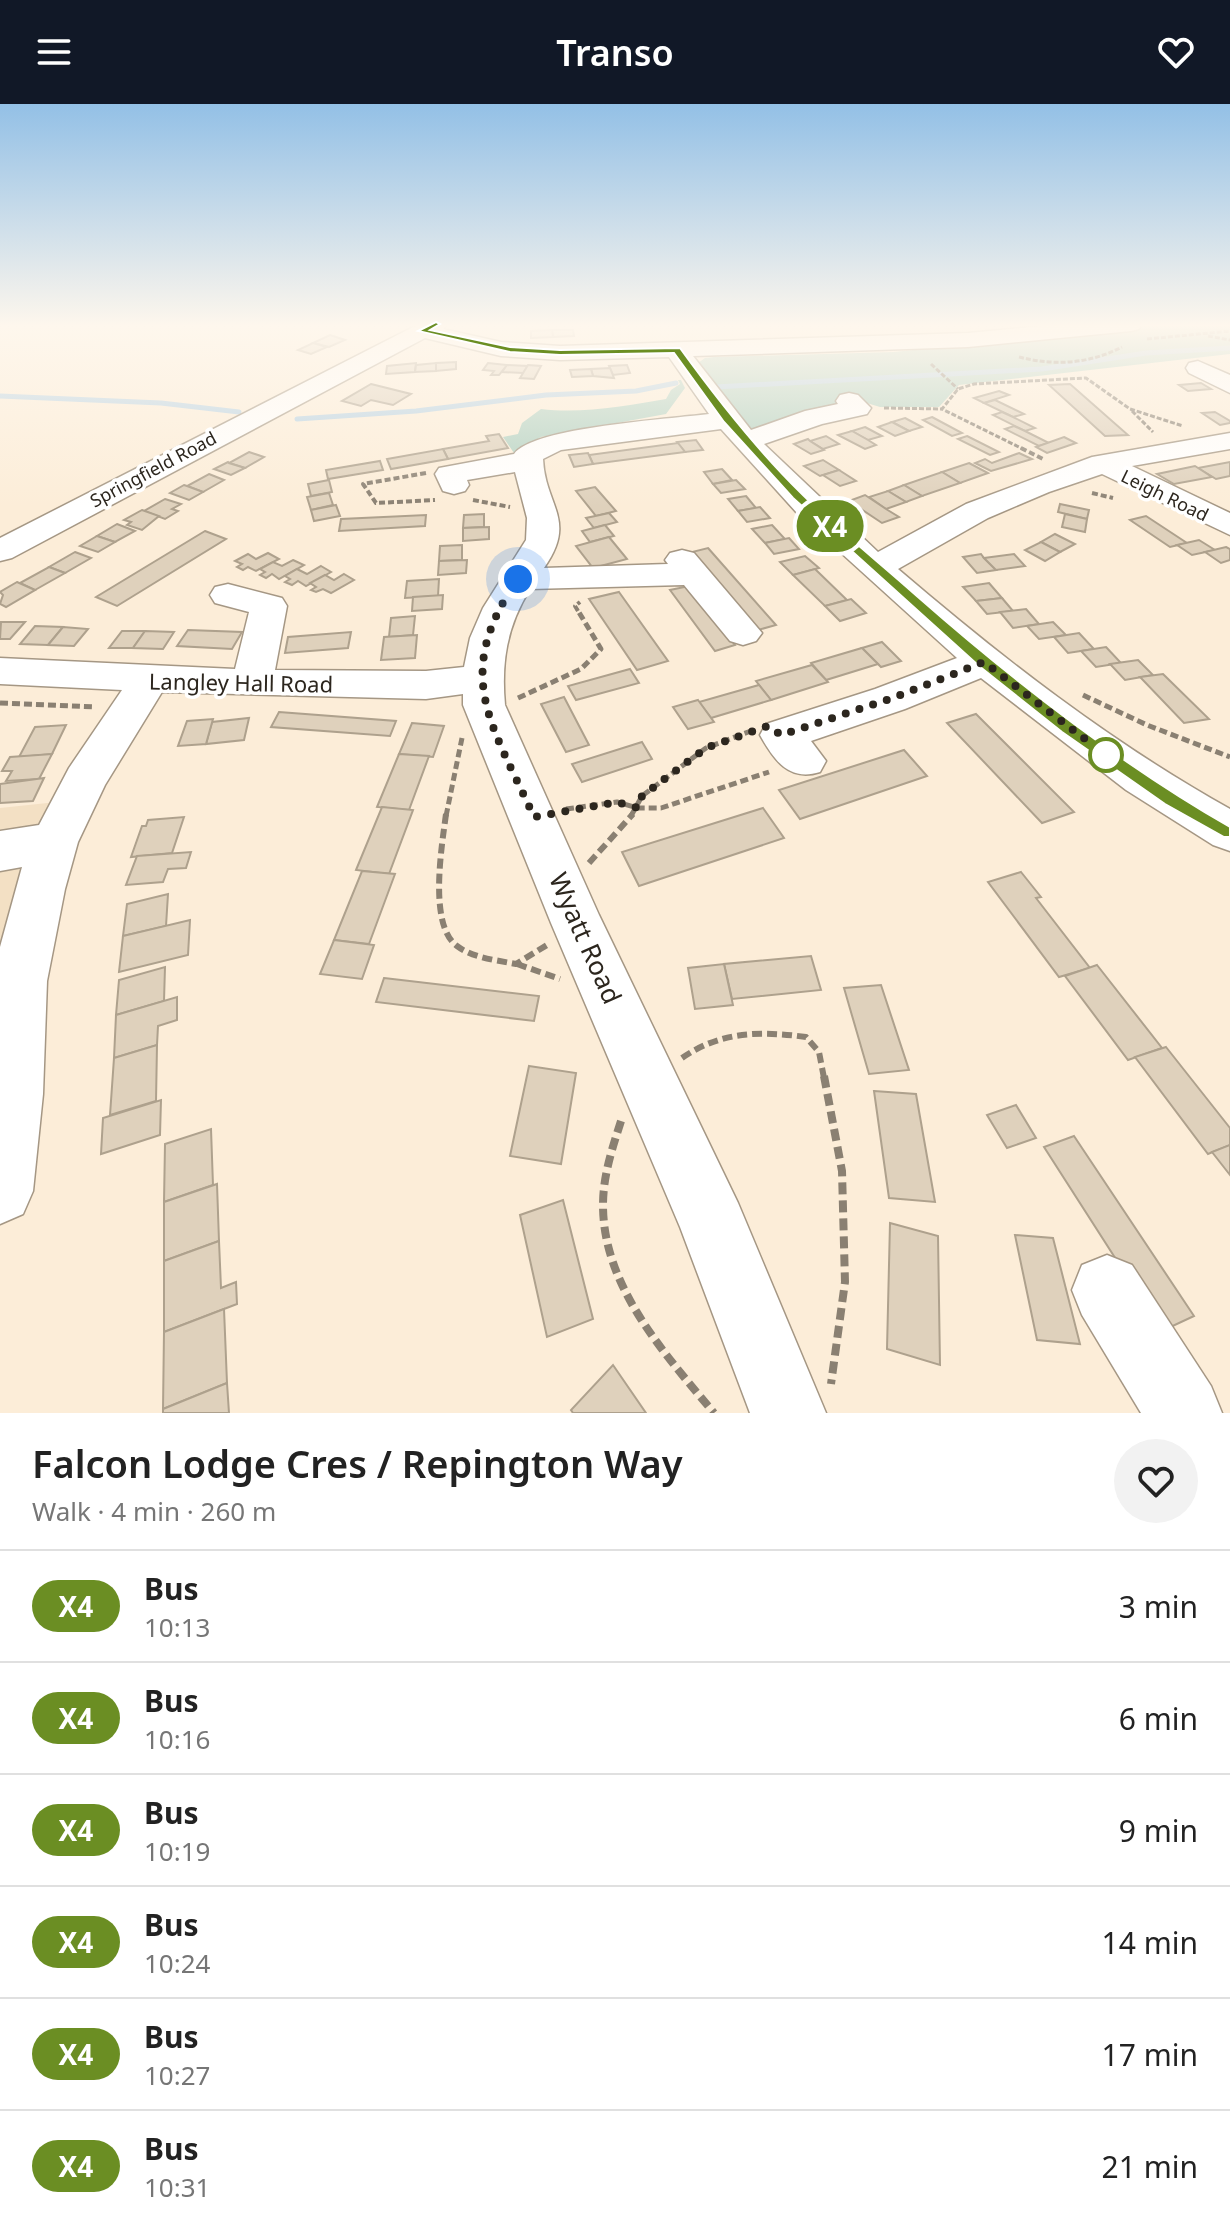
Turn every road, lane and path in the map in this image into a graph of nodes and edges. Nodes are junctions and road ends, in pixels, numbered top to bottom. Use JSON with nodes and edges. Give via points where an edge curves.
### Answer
{"nodes":[{"id":1,"x":318,"y":385,"type":"edge"},
{"id":2,"x":703,"y":385,"type":"edge"},
{"id":3,"x":954,"y":385,"type":"edge"},
{"id":4,"x":983,"y":385,"type":"edge"},
{"id":5,"x":1096,"y":385,"type":"edge"},
{"id":6,"x":958,"y":389,"type":"junction"},
{"id":7,"x":854,"y":405,"type":"joint"},
{"id":8,"x":942,"y":409,"type":"junction"},
{"id":9,"x":1130,"y":409,"type":"junction"},
{"id":10,"x":1145,"y":424,"type":"dead end"},
{"id":11,"x":737,"y":430,"type":"junction"},
{"id":12,"x":1229,"y":441,"type":"edge"},
{"id":13,"x":527,"y":461,"type":"junction"},
{"id":14,"x":1102,"y":463,"type":"junction"},
{"id":15,"x":1071,"y":473,"type":"junction"},
{"id":16,"x":454,"y":485,"type":"dead end"},
{"id":17,"x":1230,"y":525,"type":"edge"},
{"id":18,"x":0,"y":551,"type":"edge"},
{"id":19,"x":875,"y":566,"type":"junction"},
{"id":20,"x":518,"y":579,"type":"junction"},
{"id":21,"x":228,"y":595,"type":"dead end"},
{"id":22,"x":743,"y":633,"type":"dead end"},
{"id":23,"x":984,"y":662,"type":"junction"},
{"id":24,"x":0,"y":671,"type":"edge"},
{"id":25,"x":482,"y":678,"type":"junction"},
{"id":26,"x":252,"y":683,"type":"junction"},
{"id":27,"x":1080,"y":693,"type":"dead end"},
{"id":28,"x":139,"y":694,"type":"junction"},
{"id":29,"x":0,"y":703,"type":"edge"},
{"id":30,"x":792,"y":748,"type":"junction"},
{"id":31,"x":1230,"y":757,"type":"edge"},
{"id":32,"x":638,"y":808,"type":"junction"},
{"id":33,"x":534,"y":817,"type":"junction"},
{"id":34,"x":1221,"y":819,"type":"edge"},
{"id":35,"x":54,"y":842,"type":"junction"},
{"id":36,"x":0,"y":851,"type":"edge"},
{"id":37,"x":575,"y":919,"type":"junction"},
{"id":38,"x":6,"y":1096,"type":"edge"},
{"id":39,"x":0,"y":1191,"type":"edge"},
{"id":40,"x":1107,"y":1290,"type":"dead end"},
{"id":41,"x":788,"y":1413,"type":"edge"},
{"id":42,"x":1184,"y":1413,"type":"edge"}],
"edges":[{"from":1,"to":18,"type":"street","name":"Springfield Road"},
{"from":2,"to":11,"type":"street"},
{"from":3,"to":6,"type":"path"},
{"from":4,"to":6,"type":"path"},
{"from":5,"to":9,"type":"path"},
{"from":6,"to":8,"type":"path"},
{"from":7,"to":8,"type":"path","via":[[862,411]]},
{"from":7,"to":11,"type":"street"},
{"from":8,"to":15,"type":"path"},
{"from":9,"to":10,"type":"path"},
{"from":9,"to":12,"type":"path"},
{"from":11,"to":13,"type":"street","via":[[554,442],[534,449]]},
{"from":11,"to":19,"type":"street","via":[[797,496]]},
{"from":12,"to":14,"type":"street"},
{"from":13,"to":16,"type":"street","via":[[450,474]]},
{"from":13,"to":20,"type":"street","name":"Wyatt Road","via":[[544,523],[543,542]]},
{"from":14,"to":15,"type":"street"},
{"from":14,"to":17,"type":"street","name":"Leigh Road"},
{"from":15,"to":19,"type":"street","via":[[976,512]]},
{"from":19,"to":23,"type":"street"},
{"from":20,"to":22,"type":"street","via":[[688,567]]},
{"from":20,"to":25,"type":"street","name":"Wyatt Road","via":[[485,642]]},
{"from":21,"to":26,"type":"street","via":[[269,606]]},
{"from":23,"to":30,"type":"street","via":[[890,699]]},
{"from":23,"to":34,"type":"street","via":[[1067,729],[1171,800]]},
{"from":24,"to":28,"type":"street","name":"Langley Hall Road"},
{"from":25,"to":26,"type":"street","name":"Langley Hall Road","via":[[426,685]]},
{"from":25,"to":33,"type":"street","name":"Wyatt Road","via":[[484,705]]},
{"from":26,"to":28,"type":"street","name":"Langley Hall Road"},
{"from":27,"to":31,"type":"path"},
{"from":28,"to":29,"type":"path"},
{"from":28,"to":35,"type":"street"},
{"from":30,"to":32,"type":"path","via":[[661,808]]},
{"from":30,"to":32,"type":"path","via":[[768,726],[706,748],[642,796]]},
{"from":32,"to":33,"type":"path","via":[[617,802]]},
{"from":32,"to":37,"type":"path","via":[[579,877]]},
{"from":33,"to":37,"type":"street","name":"Wyatt Road"},
{"from":35,"to":36,"type":"street"},
{"from":35,"to":38,"type":"street","via":[[19,981]]},
{"from":37,"to":41,"type":"street","name":"Wyatt Road","via":[[681,1149]]},
{"from":38,"to":39,"type":"street"},
{"from":40,"to":42,"type":"street"}]}
